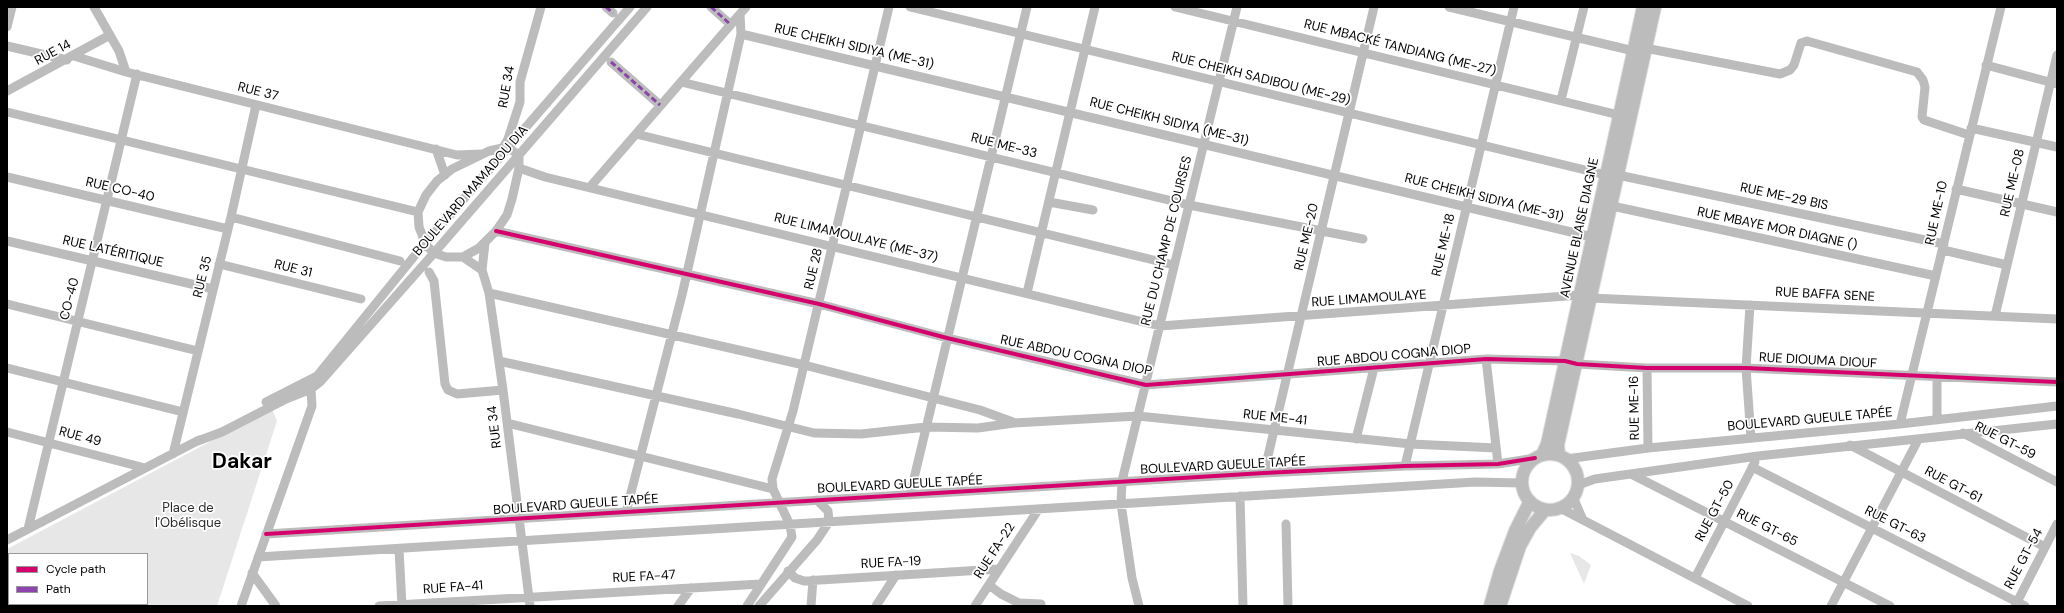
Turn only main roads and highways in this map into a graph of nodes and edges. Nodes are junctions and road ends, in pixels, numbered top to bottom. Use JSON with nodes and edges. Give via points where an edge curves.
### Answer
{"nodes":[{"id":1,"x":1643,"y":7,"type":"edge"},
{"id":2,"x":1655,"y":7,"type":"edge"},
{"id":3,"x":1640,"y":51,"type":"junction"},
{"id":4,"x":1612,"y":175,"type":"junction"},
{"id":5,"x":1586,"y":297,"type":"junction"},
{"id":6,"x":1559,"y":416,"type":"junction"},
{"id":7,"x":1539,"y":456,"type":"junction"},
{"id":8,"x":1562,"y":457,"type":"junction"},
{"id":9,"x":1530,"y":501,"type":"junction"},
{"id":10,"x":1545,"y":510,"type":"junction"},
{"id":11,"x":1490,"y":606,"type":"edge"},
{"id":12,"x":1500,"y":606,"type":"edge"}],
"edges":[{"from":1,"to":3,"type":"main road","name":"AVENUE BLAISE DIAGNE"},
{"from":2,"to":3,"type":"main road","name":"AVENUE BLAISE DIAGNE"},
{"from":3,"to":4,"type":"main road","name":"AVENUE BLAISE DIAGNE"},
{"from":3,"to":4,"type":"main road","name":"AVENUE BLAISE DIAGNE","via":[[1619,115]]},
{"from":4,"to":5,"type":"main road","name":"AVENUE BLAISE DIAGNE","via":[[1592,237]]},
{"from":4,"to":5,"type":"main road","name":"AVENUE BLAISE DIAGNE","via":[[1612,206]]},
{"from":5,"to":6,"type":"main road","name":"AVENUE BLAISE DIAGNE","via":[[1577,364]]},
{"from":5,"to":6,"type":"main road","name":"AVENUE BLAISE DIAGNE","via":[[1565,361]]},
{"from":6,"to":7,"type":"main road","name":"AVENUE BLAISE DIAGNE"},
{"from":6,"to":8,"type":"main road","name":"AVENUE BLAISE DIAGNE","via":[[1558,445]]},
{"from":7,"to":8,"type":"main road"},
{"from":7,"to":9,"type":"main road","via":[[1524,471],[1522,483],[1524,493]]},
{"from":8,"to":10,"type":"main road","via":[[1576,470],[1578,485],[1573,497],[1560,508]]},
{"from":9,"to":10,"type":"main road"},
{"from":9,"to":11,"type":"main road","via":[[1515,531]]},
{"from":10,"to":12,"type":"main road","via":[[1530,528],[1520,546]]}]}
